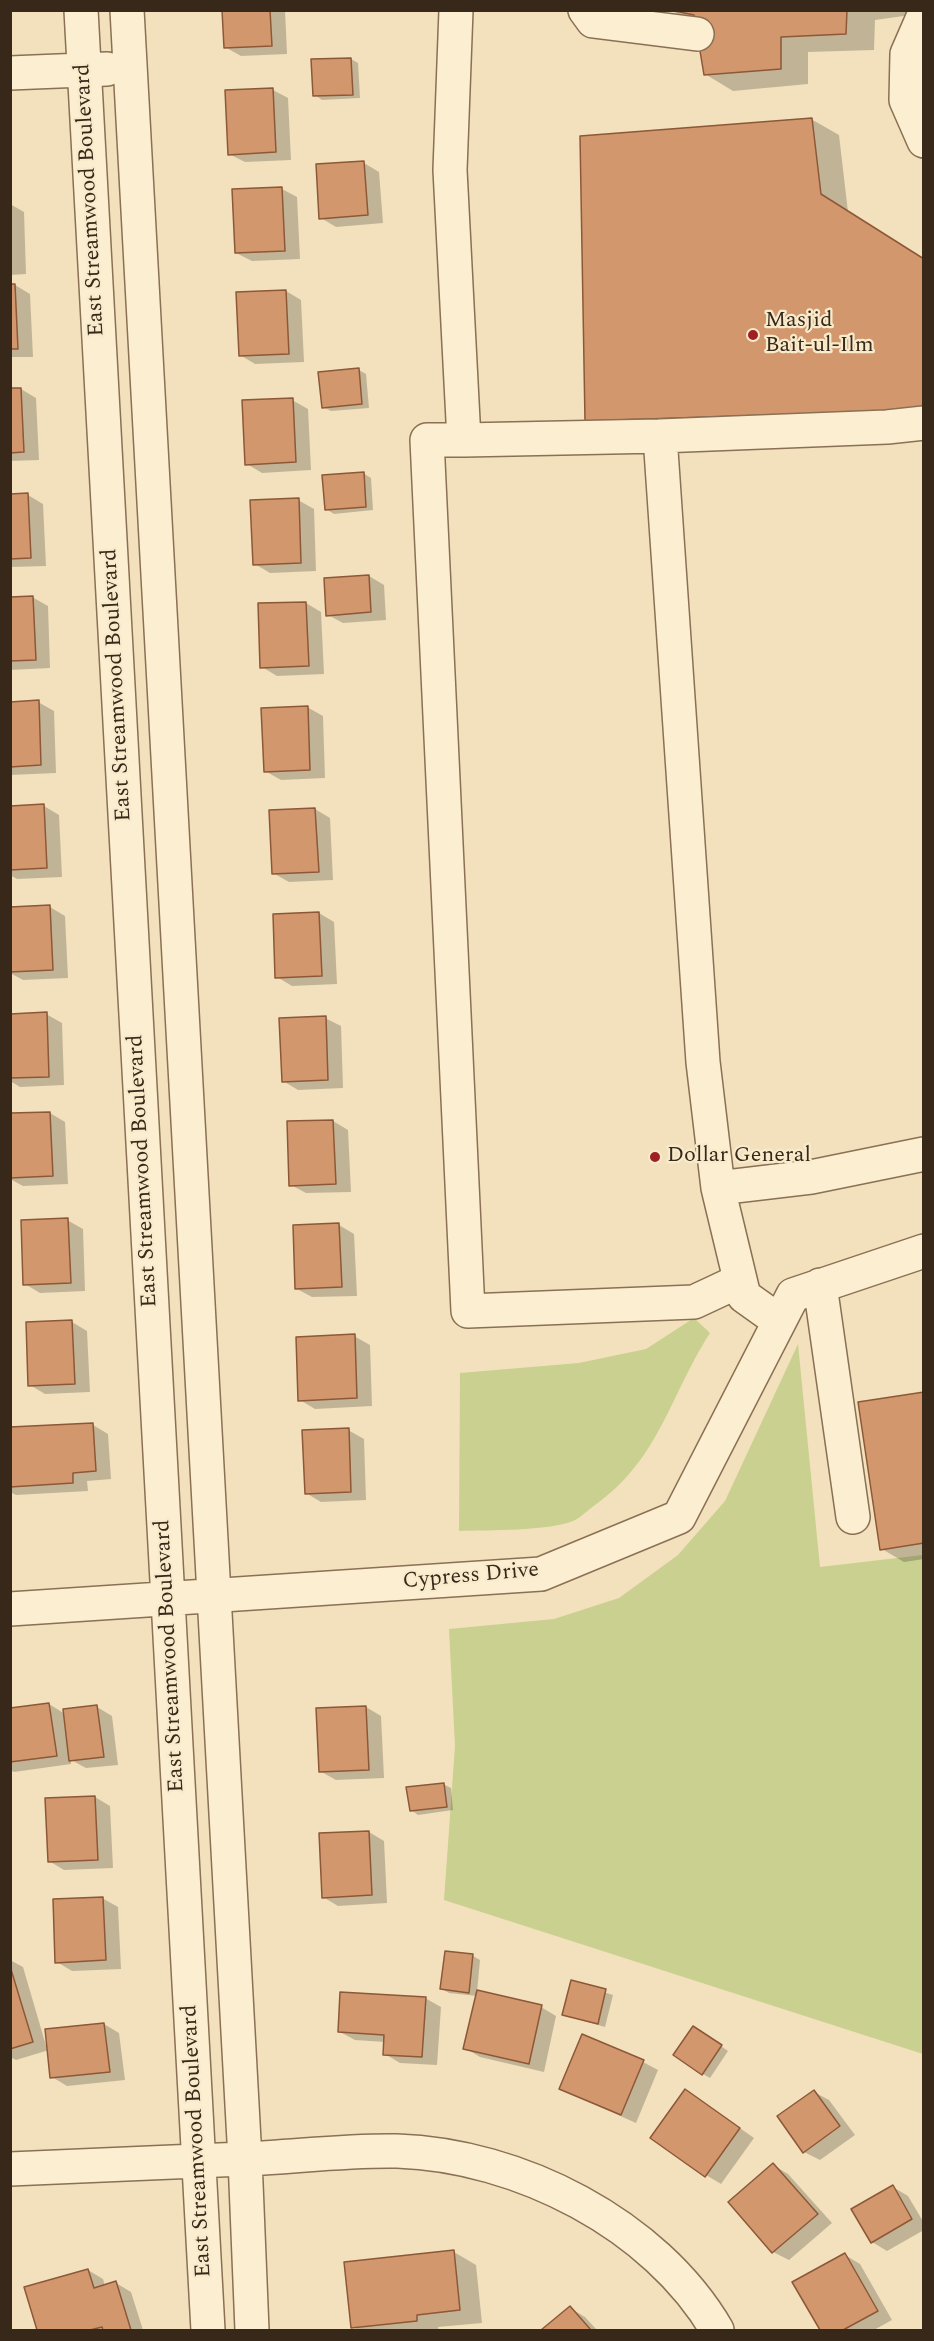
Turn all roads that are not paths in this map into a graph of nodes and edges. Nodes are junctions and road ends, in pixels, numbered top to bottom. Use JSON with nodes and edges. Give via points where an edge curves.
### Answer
{"nodes":[{"id":1,"x":81,"y":10,"type":"edge"},
{"id":2,"x":127,"y":10,"type":"edge"},
{"id":3,"x":456,"y":10,"type":"edge"},
{"id":4,"x":585,"y":10,"type":"edge"},
{"id":5,"x":924,"y":15,"type":"edge"},
{"id":6,"x":697,"y":34,"type":"dead end"},
{"id":7,"x":129,"y":68,"type":"junction"},
{"id":8,"x":84,"y":69,"type":"junction"},
{"id":9,"x":10,"y":73,"type":"edge"},
{"id":10,"x":924,"y":141,"type":"edge"},
{"id":11,"x":924,"y":423,"type":"edge"},
{"id":12,"x":660,"y":436,"type":"junction"},
{"id":13,"x":464,"y":440,"type":"junction"},
{"id":14,"x":924,"y":1154,"type":"edge"},
{"id":15,"x":718,"y":1188,"type":"junction"},
{"id":16,"x":924,"y":1251,"type":"edge"},
{"id":17,"x":739,"y":1281,"type":"junction"},
{"id":18,"x":820,"y":1285,"type":"junction"},
{"id":19,"x":779,"y":1321,"type":"junction"},
{"id":20,"x":853,"y":1517,"type":"dead end"},
{"id":21,"x":213,"y":1597,"type":"junction"},
{"id":22,"x":168,"y":1599,"type":"junction"},
{"id":23,"x":10,"y":1609,"type":"edge"},
{"id":24,"x":245,"y":2159,"type":"junction"},
{"id":25,"x":200,"y":2161,"type":"junction"},
{"id":26,"x":10,"y":2169,"type":"edge"},
{"id":27,"x":208,"y":2331,"type":"edge"},
{"id":28,"x":252,"y":2331,"type":"edge"},
{"id":29,"x":717,"y":2331,"type":"edge"}],
"edges":[{"from":1,"to":8,"type":"street","name":"East Streamwood Boulevard"},
{"from":2,"to":7,"type":"street","name":"East Streamwood Boulevard"},
{"from":3,"to":13,"type":"street","via":[[450,170]]},
{"from":4,"to":6,"type":"street","via":[[593,21]]},
{"from":5,"to":10,"type":"street","via":[[907,54],[906,100]]},
{"from":7,"to":8,"type":"street"},
{"from":7,"to":21,"type":"street","name":"East Streamwood Boulevard"},
{"from":8,"to":9,"type":"street"},
{"from":8,"to":22,"type":"street","name":"East Streamwood Boulevard"},
{"from":11,"to":12,"type":"street","via":[[887,428]]},
{"from":12,"to":13,"type":"street"},
{"from":12,"to":15,"type":"street","via":[[703,1062]]},
{"from":13,"to":17,"type":"street","via":[[427,440],[468,1311],[694,1302]]},
{"from":14,"to":15,"type":"street","via":[[811,1177]]},
{"from":15,"to":17,"type":"street"},
{"from":16,"to":18,"type":"street","name":"Cypress Drive"},
{"from":17,"to":19,"type":"street","via":[[744,1296]]},
{"from":18,"to":19,"type":"street","name":"Cypress Drive","via":[[793,1294]]},
{"from":18,"to":20,"type":"street"},
{"from":19,"to":21,"type":"street","name":"Cypress Drive","via":[[679,1517],[541,1574]]},
{"from":21,"to":22,"type":"street","name":"Cypress Drive"},
{"from":21,"to":24,"type":"street","name":"East Streamwood Boulevard"},
{"from":22,"to":23,"type":"street","name":"Cypress Drive"},
{"from":22,"to":25,"type":"street","name":"East Streamwood Boulevard"},
{"from":24,"to":25,"type":"street"},
{"from":24,"to":28,"type":"street","name":"East Streamwood Boulevard"},
{"from":24,"to":29,"type":"street","via":[[398,2151],[482,2164],[529,2180],[578,2201],[648,2247],[689,2292]]},
{"from":25,"to":26,"type":"street"},
{"from":25,"to":27,"type":"street","name":"East Streamwood Boulevard"}]}
